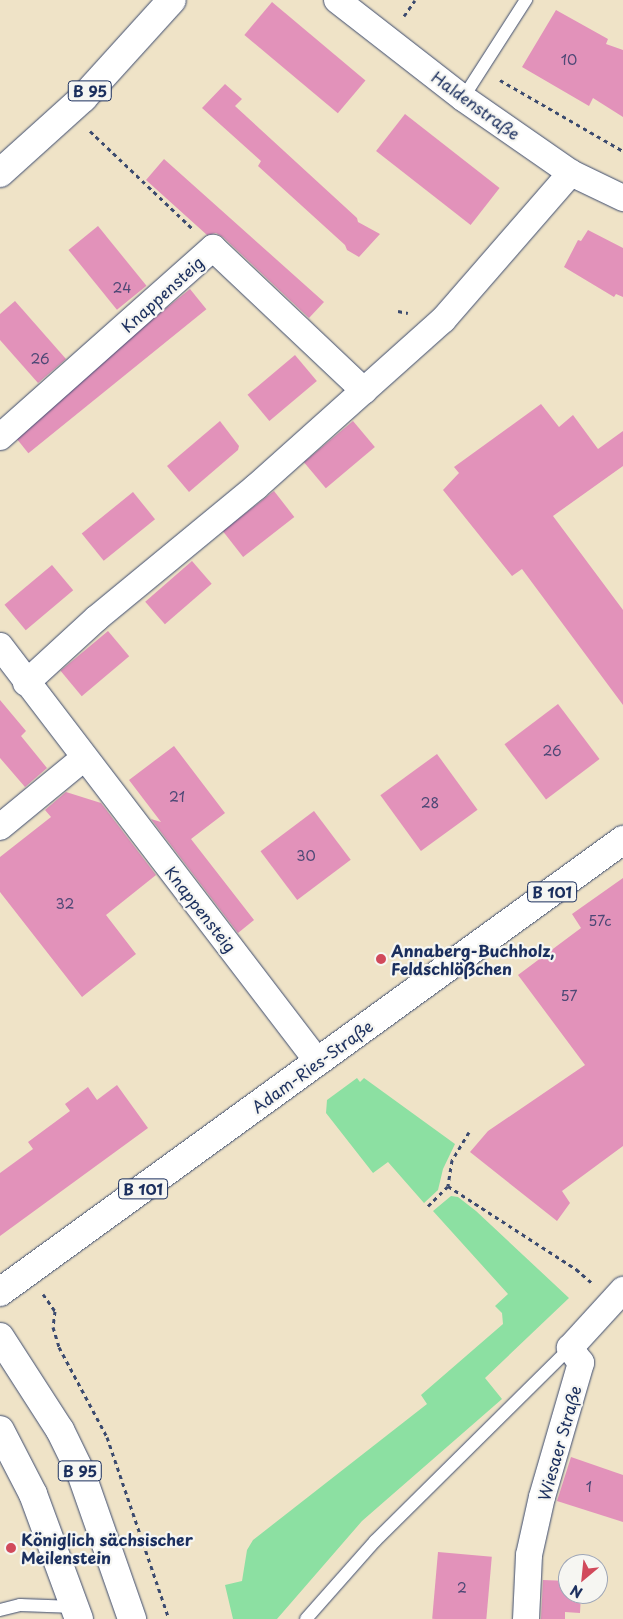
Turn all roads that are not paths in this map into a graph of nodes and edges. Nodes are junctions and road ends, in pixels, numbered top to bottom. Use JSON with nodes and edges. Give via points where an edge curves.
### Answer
{"nodes":[{"id":1,"x":172,"y":0,"type":"edge"},
{"id":2,"x":337,"y":0,"type":"edge"},
{"id":3,"x":526,"y":0,"type":"edge"},
{"id":4,"x":463,"y":98,"type":"junction"},
{"id":5,"x":0,"y":172,"type":"edge"},
{"id":6,"x":571,"y":172,"type":"junction"},
{"id":7,"x":623,"y":198,"type":"edge"},
{"id":8,"x":364,"y":391,"type":"junction"},
{"id":9,"x":0,"y":437,"type":"edge"},
{"id":10,"x":0,"y":646,"type":"edge"},
{"id":11,"x":26,"y":683,"type":"junction"},
{"id":12,"x":84,"y":758,"type":"junction"},
{"id":13,"x":0,"y":827,"type":"edge"},
{"id":14,"x":623,"y":840,"type":"edge"},
{"id":15,"x":318,"y":1062,"type":"junction"},
{"id":16,"x":0,"y":1292,"type":"edge"},
{"id":17,"x":618,"y":1296,"type":"edge"},
{"id":18,"x":0,"y":1337,"type":"edge"},
{"id":19,"x":570,"y":1348,"type":"junction"},
{"id":20,"x":0,"y":1430,"type":"edge"},
{"id":21,"x":0,"y":1610,"type":"edge"},
{"id":22,"x":77,"y":1613,"type":"edge"},
{"id":23,"x":132,"y":1619,"type":"edge"},
{"id":24,"x":306,"y":1619,"type":"edge"},
{"id":25,"x":526,"y":1619,"type":"edge"}],
"edges":[{"from":1,"to":5,"type":"main road","number":"B 95","via":[[69,111]]},
{"from":2,"to":4,"type":"street","name":"Haldenstraße"},
{"from":3,"to":4,"type":"lane"},
{"from":4,"to":6,"type":"street","name":"Haldenstraße"},
{"from":6,"to":7,"type":"street","name":"Haldenstraße"},
{"from":6,"to":8,"type":"street","via":[[443,320]]},
{"from":8,"to":9,"type":"street","name":"Knappensteig","via":[[213,248]]},
{"from":8,"to":11,"type":"street","via":[[256,487],[97,618]]},
{"from":10,"to":11,"type":"street","name":"Knappensteig"},
{"from":11,"to":12,"type":"street","name":"Knappensteig"},
{"from":12,"to":13,"type":"street"},
{"from":12,"to":15,"type":"street","name":"Knappensteig"},
{"from":14,"to":15,"type":"main road","name":"Adam-Ries-Straße","number":"B 101"},
{"from":15,"to":16,"type":"main road","name":"Adam-Ries-Straße","number":"B 101"},
{"from":17,"to":19,"type":"street"},
{"from":18,"to":23,"type":"main road","number":"B 95","via":[[60,1430],[81,1473]]},
{"from":19,"to":24,"type":"lane","via":[[375,1541]]},
{"from":19,"to":25,"type":"street","name":"Wiesaer Straße","via":[[581,1363],[542,1497],[530,1555]]},
{"from":20,"to":22,"type":"main road","via":[[33,1494]]},
{"from":21,"to":22,"type":"lane","via":[[20,1605]]}]}
